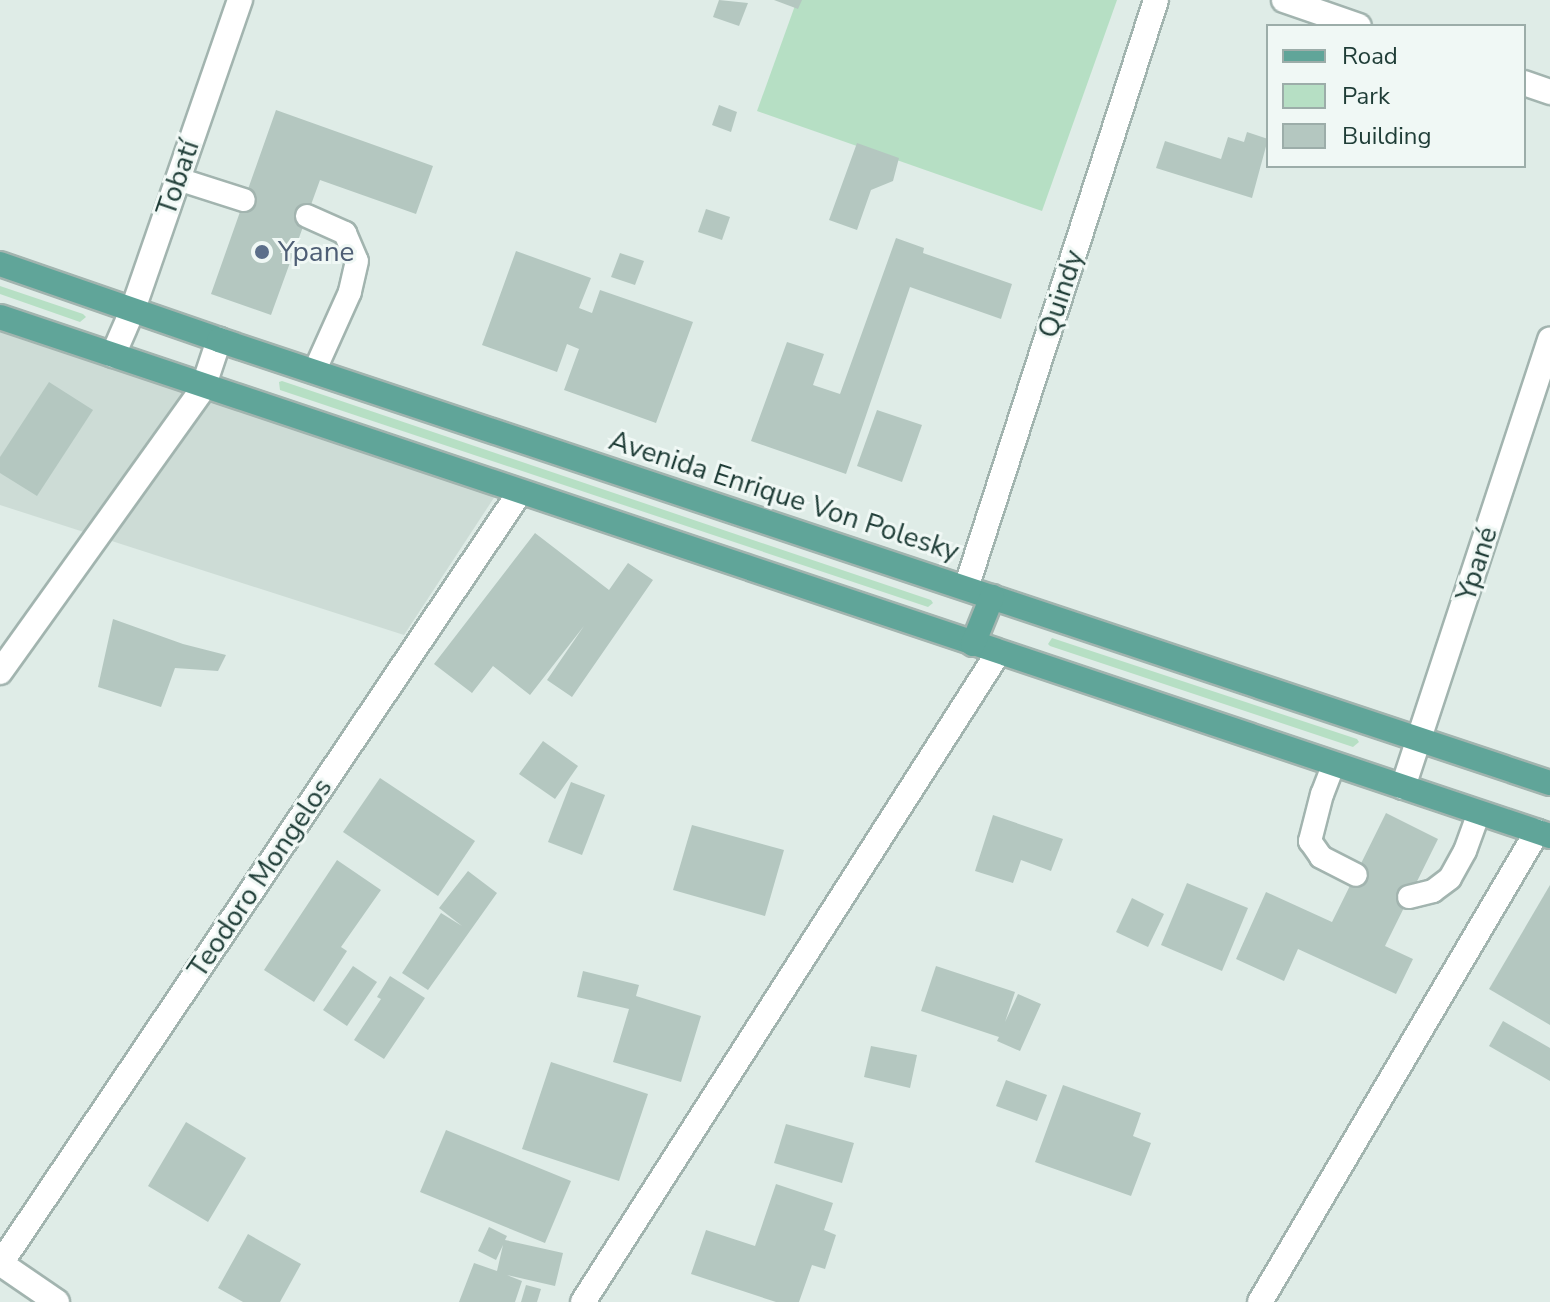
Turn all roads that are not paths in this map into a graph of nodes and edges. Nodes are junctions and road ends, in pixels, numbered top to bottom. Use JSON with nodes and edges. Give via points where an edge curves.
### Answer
{"nodes":[{"id":1,"x":240,"y":0,"type":"edge"},
{"id":2,"x":1156,"y":0,"type":"edge"},
{"id":3,"x":1284,"y":0,"type":"edge"},
{"id":4,"x":1353,"y":24,"type":"edge"},
{"id":5,"x":1526,"y":84,"type":"edge"},
{"id":6,"x":1550,"y":92,"type":"edge"},
{"id":7,"x":178,"y":179,"type":"junction"},
{"id":8,"x":244,"y":200,"type":"dead end"},
{"id":9,"x":307,"y":216,"type":"dead end"},
{"id":10,"x":0,"y":264,"type":"edge"},
{"id":11,"x":133,"y":309,"type":"junction"},
{"id":12,"x":0,"y":317,"type":"edge"},
{"id":13,"x":219,"y":340,"type":"junction"},
{"id":14,"x":1550,"y":340,"type":"edge"},
{"id":15,"x":113,"y":355,"type":"junction"},
{"id":16,"x":314,"y":372,"type":"junction"},
{"id":17,"x":203,"y":388,"type":"junction"},
{"id":18,"x":520,"y":492,"type":"junction"},
{"id":19,"x":966,"y":588,"type":"junction"},
{"id":20,"x":992,"y":597,"type":"junction"},
{"id":21,"x":973,"y":644,"type":"junction"},
{"id":22,"x":998,"y":653,"type":"junction"},
{"id":23,"x":0,"y":672,"type":"edge"},
{"id":24,"x":1420,"y":740,"type":"junction"},
{"id":25,"x":1333,"y":766,"type":"junction"},
{"id":26,"x":1550,"y":783,"type":"edge"},
{"id":27,"x":1403,"y":787,"type":"junction"},
{"id":28,"x":1478,"y":815,"type":"junction"},
{"id":29,"x":1544,"y":834,"type":"edge"},
{"id":30,"x":1356,"y":875,"type":"dead end"},
{"id":31,"x":1409,"y":897,"type":"dead end"},
{"id":32,"x":0,"y":1263,"type":"edge"},
{"id":33,"x":57,"y":1302,"type":"edge"},
{"id":34,"x":583,"y":1302,"type":"edge"},
{"id":35,"x":1260,"y":1302,"type":"edge"}],
"edges":[{"from":1,"to":7,"type":"street","name":"Tobatí"},
{"from":2,"to":19,"type":"street","name":"Quindy"},
{"from":3,"to":4,"type":"street"},
{"from":5,"to":6,"type":"street"},
{"from":7,"to":8,"type":"lane"},
{"from":7,"to":11,"type":"street","name":"Tobatí"},
{"from":9,"to":16,"type":"lane","via":[[345,233],[357,261],[350,292]]},
{"from":10,"to":11,"type":"main road","name":"Avenida Enrique Von Polesky"},
{"from":11,"to":13,"type":"main road","name":"Avenida Enrique Von Polesky"},
{"from":11,"to":15,"type":"street","name":"Tobatí"},
{"from":12,"to":15,"type":"main road"},
{"from":13,"to":16,"type":"main road","name":"Avenida Enrique Von Polesky"},
{"from":13,"to":17,"type":"street"},
{"from":14,"to":24,"type":"street","name":"Ypané"},
{"from":15,"to":17,"type":"main road"},
{"from":16,"to":19,"type":"main road","name":"Avenida Enrique Von Polesky"},
{"from":17,"to":18,"type":"main road"},
{"from":17,"to":23,"type":"street"},
{"from":18,"to":21,"type":"main road"},
{"from":18,"to":32,"type":"street","name":"Teodoro Mongelos"},
{"from":19,"to":20,"type":"main road","name":"Avenida Enrique Von Polesky"},
{"from":20,"to":21,"type":"main road"},
{"from":20,"to":24,"type":"main road","name":"Avenida Enrique Von Polesky"},
{"from":21,"to":22,"type":"main road"},
{"from":22,"to":25,"type":"main road"},
{"from":22,"to":34,"type":"street"},
{"from":24,"to":26,"type":"main road","name":"Avenida Enrique Von Polesky"},
{"from":24,"to":27,"type":"street","name":"Ypané"},
{"from":25,"to":27,"type":"main road"},
{"from":25,"to":30,"type":"lane","via":[[1310,841],[1321,857]]},
{"from":27,"to":28,"type":"main road"},
{"from":28,"to":29,"type":"main road"},
{"from":28,"to":31,"type":"lane","via":[[1450,878],[1433,891]]},
{"from":29,"to":35,"type":"street"},
{"from":32,"to":33,"type":"street"}]}
